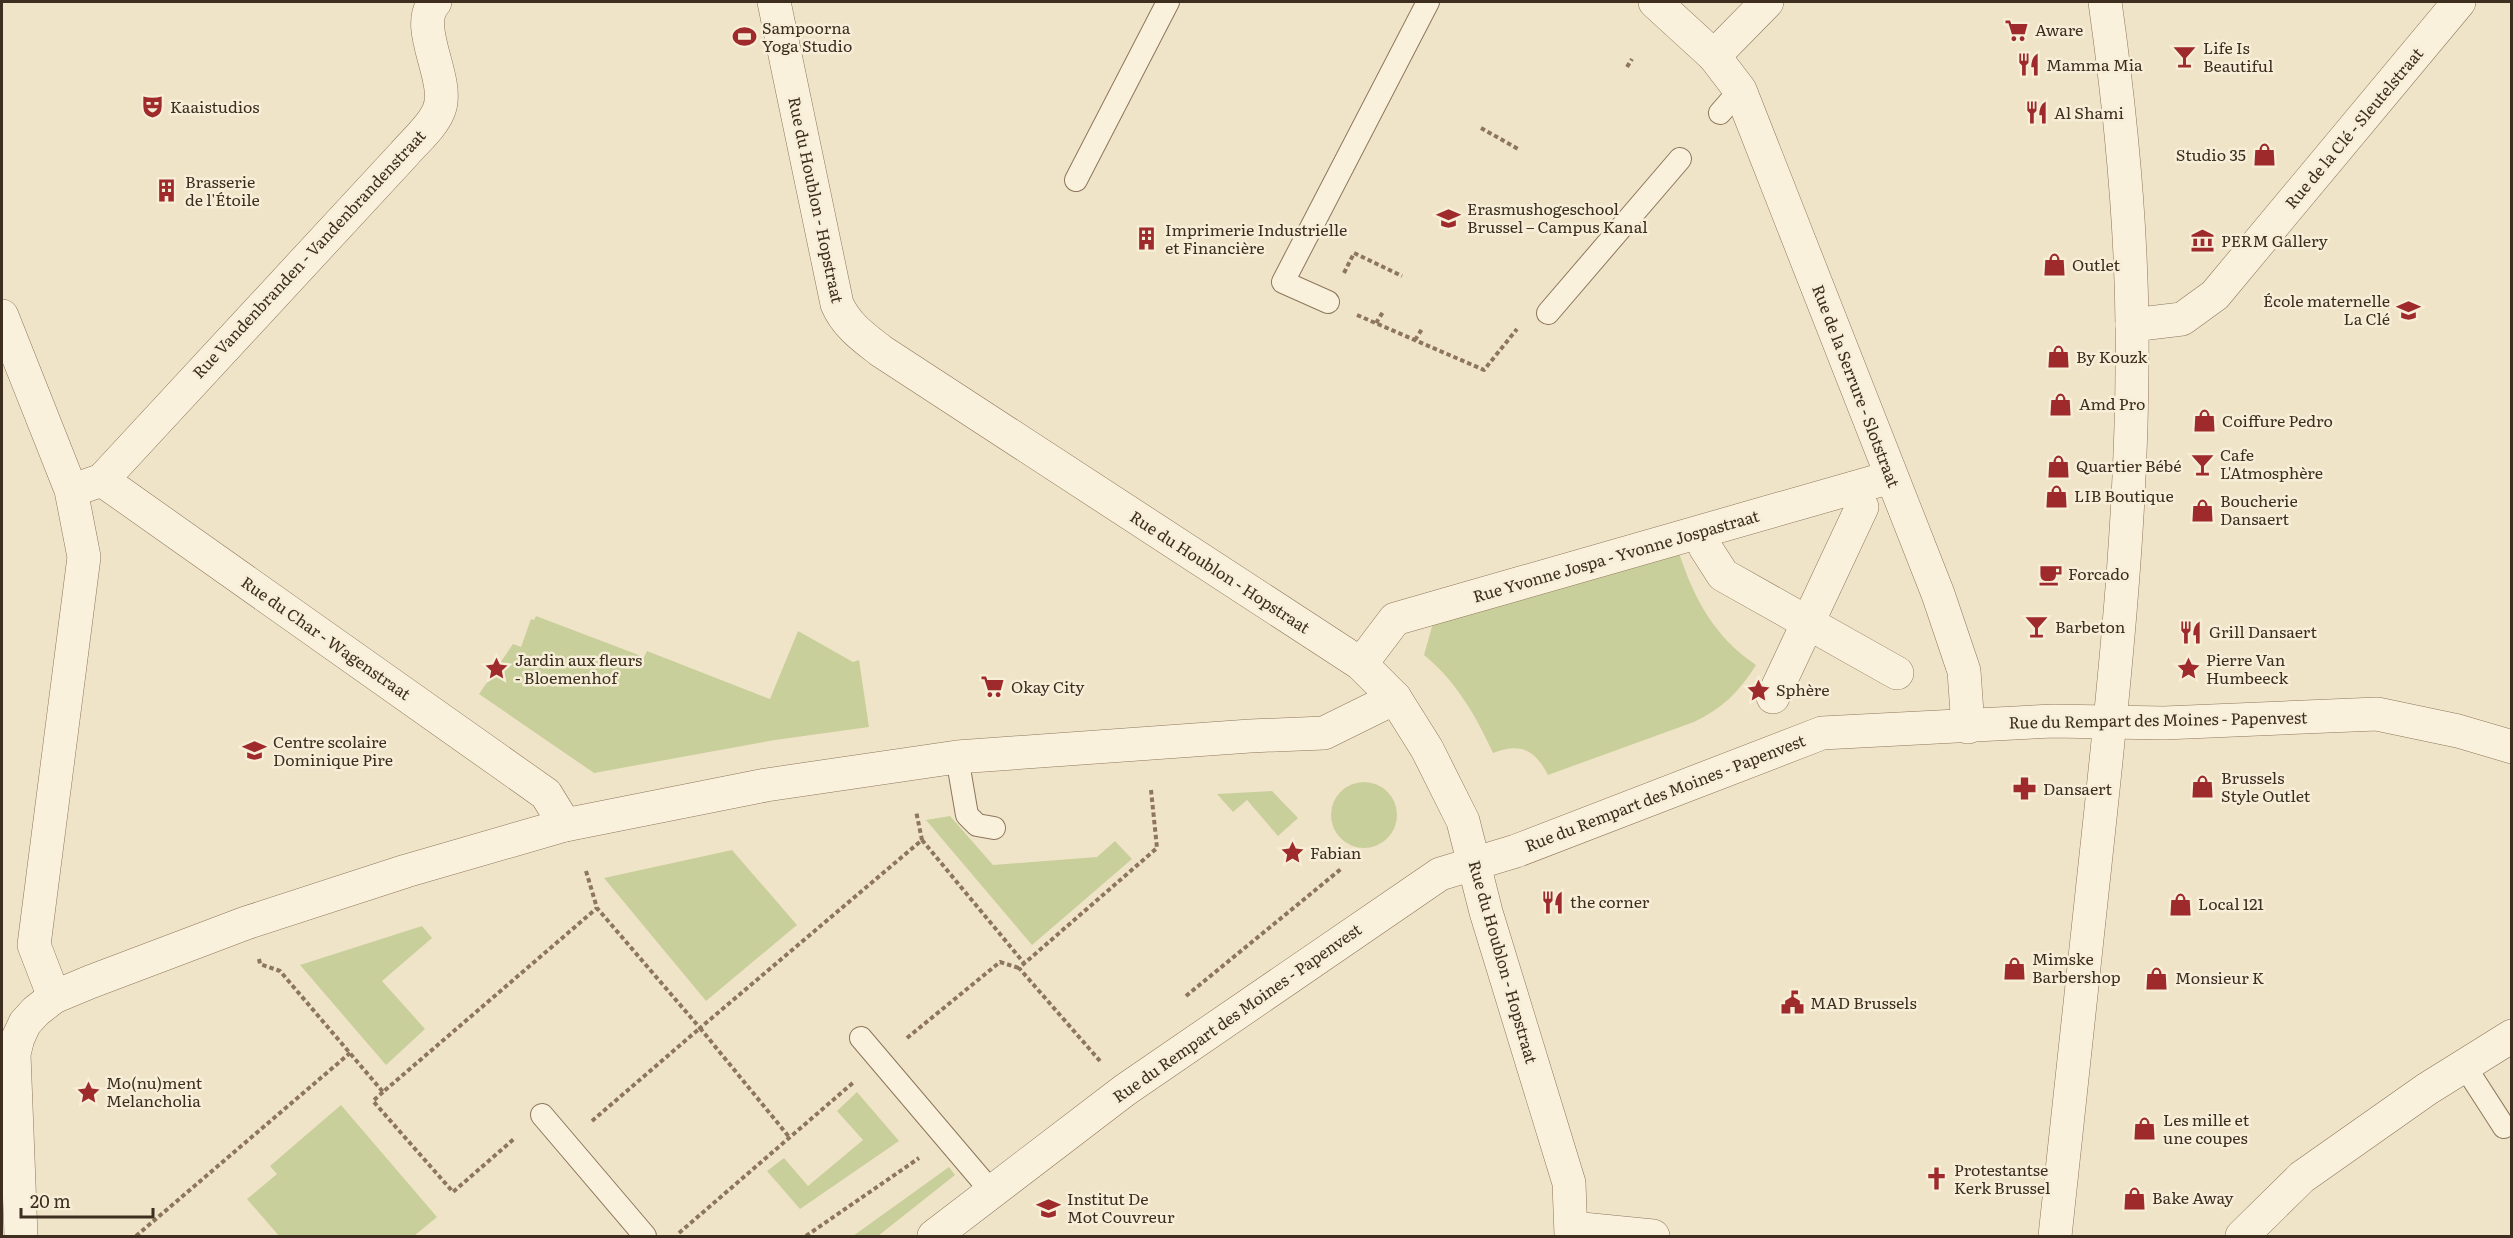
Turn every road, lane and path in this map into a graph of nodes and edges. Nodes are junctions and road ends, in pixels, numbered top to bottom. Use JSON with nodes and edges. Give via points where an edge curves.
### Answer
{"nodes":[{"id":1,"x":435,"y":2,"type":"edge"},
{"id":2,"x":774,"y":2,"type":"edge"},
{"id":3,"x":1168,"y":2,"type":"edge"},
{"id":4,"x":1428,"y":2,"type":"edge"},
{"id":5,"x":1655,"y":2,"type":"edge"},
{"id":6,"x":1767,"y":2,"type":"edge"},
{"id":7,"x":2105,"y":2,"type":"edge"},
{"id":8,"x":2459,"y":2,"type":"edge"},
{"id":9,"x":1714,"y":56,"type":"junction"},
{"id":10,"x":1632,"y":59,"type":"dead end"},
{"id":11,"x":1627,"y":67,"type":"dead end"},
{"id":12,"x":1481,"y":128,"type":"dead end"},
{"id":13,"x":1520,"y":150,"type":"dead end"},
{"id":14,"x":1680,"y":159,"type":"dead end"},
{"id":15,"x":1076,"y":180,"type":"dead end"},
{"id":16,"x":1402,"y":276,"type":"dead end"},
{"id":17,"x":1331,"y":297,"type":"junction"},
{"id":18,"x":1383,"y":312,"type":"dead end"},
{"id":19,"x":1548,"y":313,"type":"dead end"},
{"id":20,"x":2,"y":316,"type":"edge"},
{"id":21,"x":1376,"y":323,"type":"junction"},
{"id":22,"x":1521,"y":324,"type":"dead end"},
{"id":23,"x":2132,"y":325,"type":"junction"},
{"id":24,"x":1422,"y":329,"type":"dead end"},
{"id":25,"x":1415,"y":340,"type":"junction"},
{"id":26,"x":1891,"y":477,"type":"junction"},
{"id":27,"x":102,"y":480,"type":"junction"},
{"id":28,"x":71,"y":490,"type":"junction"},
{"id":29,"x":1862,"y":507,"type":"dead end"},
{"id":30,"x":1705,"y":546,"type":"dead end"},
{"id":31,"x":1808,"y":623,"type":"junction"},
{"id":32,"x":1361,"y":664,"type":"junction"},
{"id":33,"x":1897,"y":673,"type":"dead end"},
{"id":34,"x":1773,"y":697,"type":"dead end"},
{"id":35,"x":1395,"y":698,"type":"junction"},
{"id":36,"x":2110,"y":722,"type":"junction"},
{"id":37,"x":1968,"y":727,"type":"junction"},
{"id":38,"x":2511,"y":747,"type":"edge"},
{"id":39,"x":957,"y":757,"type":"junction"},
{"id":40,"x":1151,"y":790,"type":"dead end"},
{"id":41,"x":916,"y":811,"type":"dead end"},
{"id":42,"x":565,"y":825,"type":"junction"},
{"id":43,"x":994,"y":828,"type":"dead end"},
{"id":44,"x":922,"y":840,"type":"junction"},
{"id":45,"x":1473,"y":864,"type":"junction"},
{"id":46,"x":586,"y":871,"type":"dead end"},
{"id":47,"x":597,"y":908,"type":"junction"},
{"id":48,"x":257,"y":955,"type":"dead end"},
{"id":49,"x":1024,"y":963,"type":"junction"},
{"id":50,"x":1019,"y":968,"type":"junction"},
{"id":51,"x":54,"y":997,"type":"junction"},
{"id":52,"x":700,"y":1028,"type":"junction"},
{"id":53,"x":2511,"y":1036,"type":"edge"},
{"id":54,"x":861,"y":1038,"type":"dead end"},
{"id":55,"x":350,"y":1053,"type":"junction"},
{"id":56,"x":880,"y":1060,"type":"junction"},
{"id":57,"x":2464,"y":1065,"type":"junction"},
{"id":58,"x":8,"y":1072,"type":"edge"},
{"id":59,"x":1125,"y":1090,"type":"junction"},
{"id":60,"x":383,"y":1092,"type":"junction"},
{"id":61,"x":542,"y":1115,"type":"joint"},
{"id":62,"x":2504,"y":1127,"type":"dead end"},
{"id":63,"x":790,"y":1138,"type":"junction"},
{"id":64,"x":947,"y":1139,"type":"junction"},
{"id":65,"x":566,"y":1144,"type":"junction"},
{"id":66,"x":991,"y":1191,"type":"junction"},
{"id":67,"x":1571,"y":1232,"type":"edge"},
{"id":68,"x":21,"y":1236,"type":"edge"},
{"id":69,"x":136,"y":1236,"type":"edge"},
{"id":70,"x":645,"y":1236,"type":"edge"},
{"id":71,"x":676,"y":1236,"type":"edge"},
{"id":72,"x":806,"y":1236,"type":"edge"},
{"id":73,"x":934,"y":1236,"type":"edge"},
{"id":74,"x":1653,"y":1236,"type":"edge"},
{"id":75,"x":2055,"y":1236,"type":"edge"},
{"id":76,"x":2242,"y":1236,"type":"edge"}],
"edges":[{"from":1,"to":27,"type":"street","name":"Rue Vandenbranden - Vandenbrandenstraat","via":[[427,17],[442,97],[439,112]]},
{"from":2,"to":32,"type":"street","name":"Rue du Houblon - Hopstraat","via":[[837,304],[849,325],[881,351]]},
{"from":3,"to":15,"type":"lane"},
{"from":4,"to":17,"type":"lane","via":[[1283,282]]},
{"from":5,"to":9,"type":"street","name":"Rue de la Serrure - Slotstraat"},
{"from":6,"to":9,"type":"street"},
{"from":7,"to":23,"type":"street","via":[[2119,123]]},
{"from":8,"to":23,"type":"street","name":"Rue de la Clé - Sleutelstraat","via":[[2215,295],[2182,319]]},
{"from":9,"to":26,"type":"street","name":"Rue de la Serrure - Slotstraat"},
{"from":10,"to":11,"type":"path"},
{"from":12,"to":13,"type":"path"},
{"from":14,"to":19,"type":"lane"},
{"from":16,"to":17,"type":"path","via":[[1354,253]]},
{"from":17,"to":21,"type":"path"},
{"from":18,"to":21,"type":"path"},
{"from":20,"to":28,"type":"street"},
{"from":21,"to":25,"type":"path"},
{"from":22,"to":25,"type":"path","via":[[1484,370]]},
{"from":23,"to":36,"type":"street","via":[[2128,476]]},
{"from":24,"to":25,"type":"path"},
{"from":26,"to":32,"type":"street","name":"Rue Yvonne Jospa - Yvonne Jospastraat","via":[[1395,619]]},
{"from":26,"to":37,"type":"street","name":"Rue de la Serrure - Slotstraat","via":[[1964,671]]},
{"from":27,"to":28,"type":"street"},
{"from":27,"to":42,"type":"street","name":"Rue du Char - Wagenstraat","via":[[546,794]]},
{"from":28,"to":51,"type":"street","via":[[84,557],[34,945]]},
{"from":29,"to":31,"type":"street"},
{"from":30,"to":31,"type":"street","via":[[1723,575]]},
{"from":31,"to":33,"type":"street"},
{"from":31,"to":34,"type":"street"},
{"from":32,"to":35,"type":"street","name":"Rue du Houblon - Hopstraat"},
{"from":35,"to":39,"type":"street","via":[[1324,733]]},
{"from":35,"to":45,"type":"street","name":"Rue du Houblon - Hopstraat","via":[[1427,749],[1463,821]]},
{"from":36,"to":37,"type":"street","name":"Rue du Rempart des Moines - Papenvest"},
{"from":36,"to":38,"type":"street","name":"Rue du Rempart des Moines - Papenvest","via":[[2377,714]]},
{"from":36,"to":75,"type":"street"},
{"from":37,"to":45,"type":"street","name":"Rue du Rempart des Moines - Papenvest","via":[[1822,733]]},
{"from":39,"to":42,"type":"street","via":[[766,785]]},
{"from":39,"to":43,"type":"lane","via":[[967,815],[977,825]]},
{"from":40,"to":49,"type":"path","via":[[1157,848]]},
{"from":41,"to":44,"type":"path"},
{"from":42,"to":51,"type":"street","via":[[246,923]]},
{"from":44,"to":49,"type":"path"},
{"from":44,"to":52,"type":"path"},
{"from":45,"to":59,"type":"street","name":"Rue du Rempart des Moines - Papenvest","via":[[1431,879]]},
{"from":45,"to":67,"type":"street","name":"Rue du Houblon - Hopstraat","via":[[1569,1183]]},
{"from":46,"to":47,"type":"path"},
{"from":47,"to":52,"type":"path"},
{"from":47,"to":60,"type":"path"},
{"from":48,"to":55,"type":"path","via":[[260,964],[280,970]]},
{"from":49,"to":50,"type":"path"},
{"from":50,"to":56,"type":"path","via":[[1000,962]]},
{"from":50,"to":59,"type":"path"},
{"from":51,"to":58,"type":"street","via":[[25,1023]]},
{"from":52,"to":63,"type":"path"},
{"from":52,"to":65,"type":"path"},
{"from":53,"to":57,"type":"street"},
{"from":54,"to":56,"type":"lane"},
{"from":55,"to":60,"type":"path"},
{"from":55,"to":69,"type":"path"},
{"from":56,"to":63,"type":"path"},
{"from":56,"to":64,"type":"lane"},
{"from":57,"to":62,"type":"lane"},
{"from":57,"to":76,"type":"street","via":[[2302,1178]]},
{"from":58,"to":68,"type":"street"},
{"from":59,"to":66,"type":"street","name":"Rue du Rempart des Moines - Papenvest"},
{"from":60,"to":61,"type":"path","via":[[373,1101],[453,1192]]},
{"from":61,"to":65,"type":"lane"},
{"from":63,"to":71,"type":"path"},
{"from":64,"to":66,"type":"lane"},
{"from":64,"to":72,"type":"path"},
{"from":65,"to":70,"type":"lane"},
{"from":66,"to":73,"type":"street","name":"Rue du Rempart des Moines - Papenvest"},
{"from":67,"to":74,"type":"street"}]}
